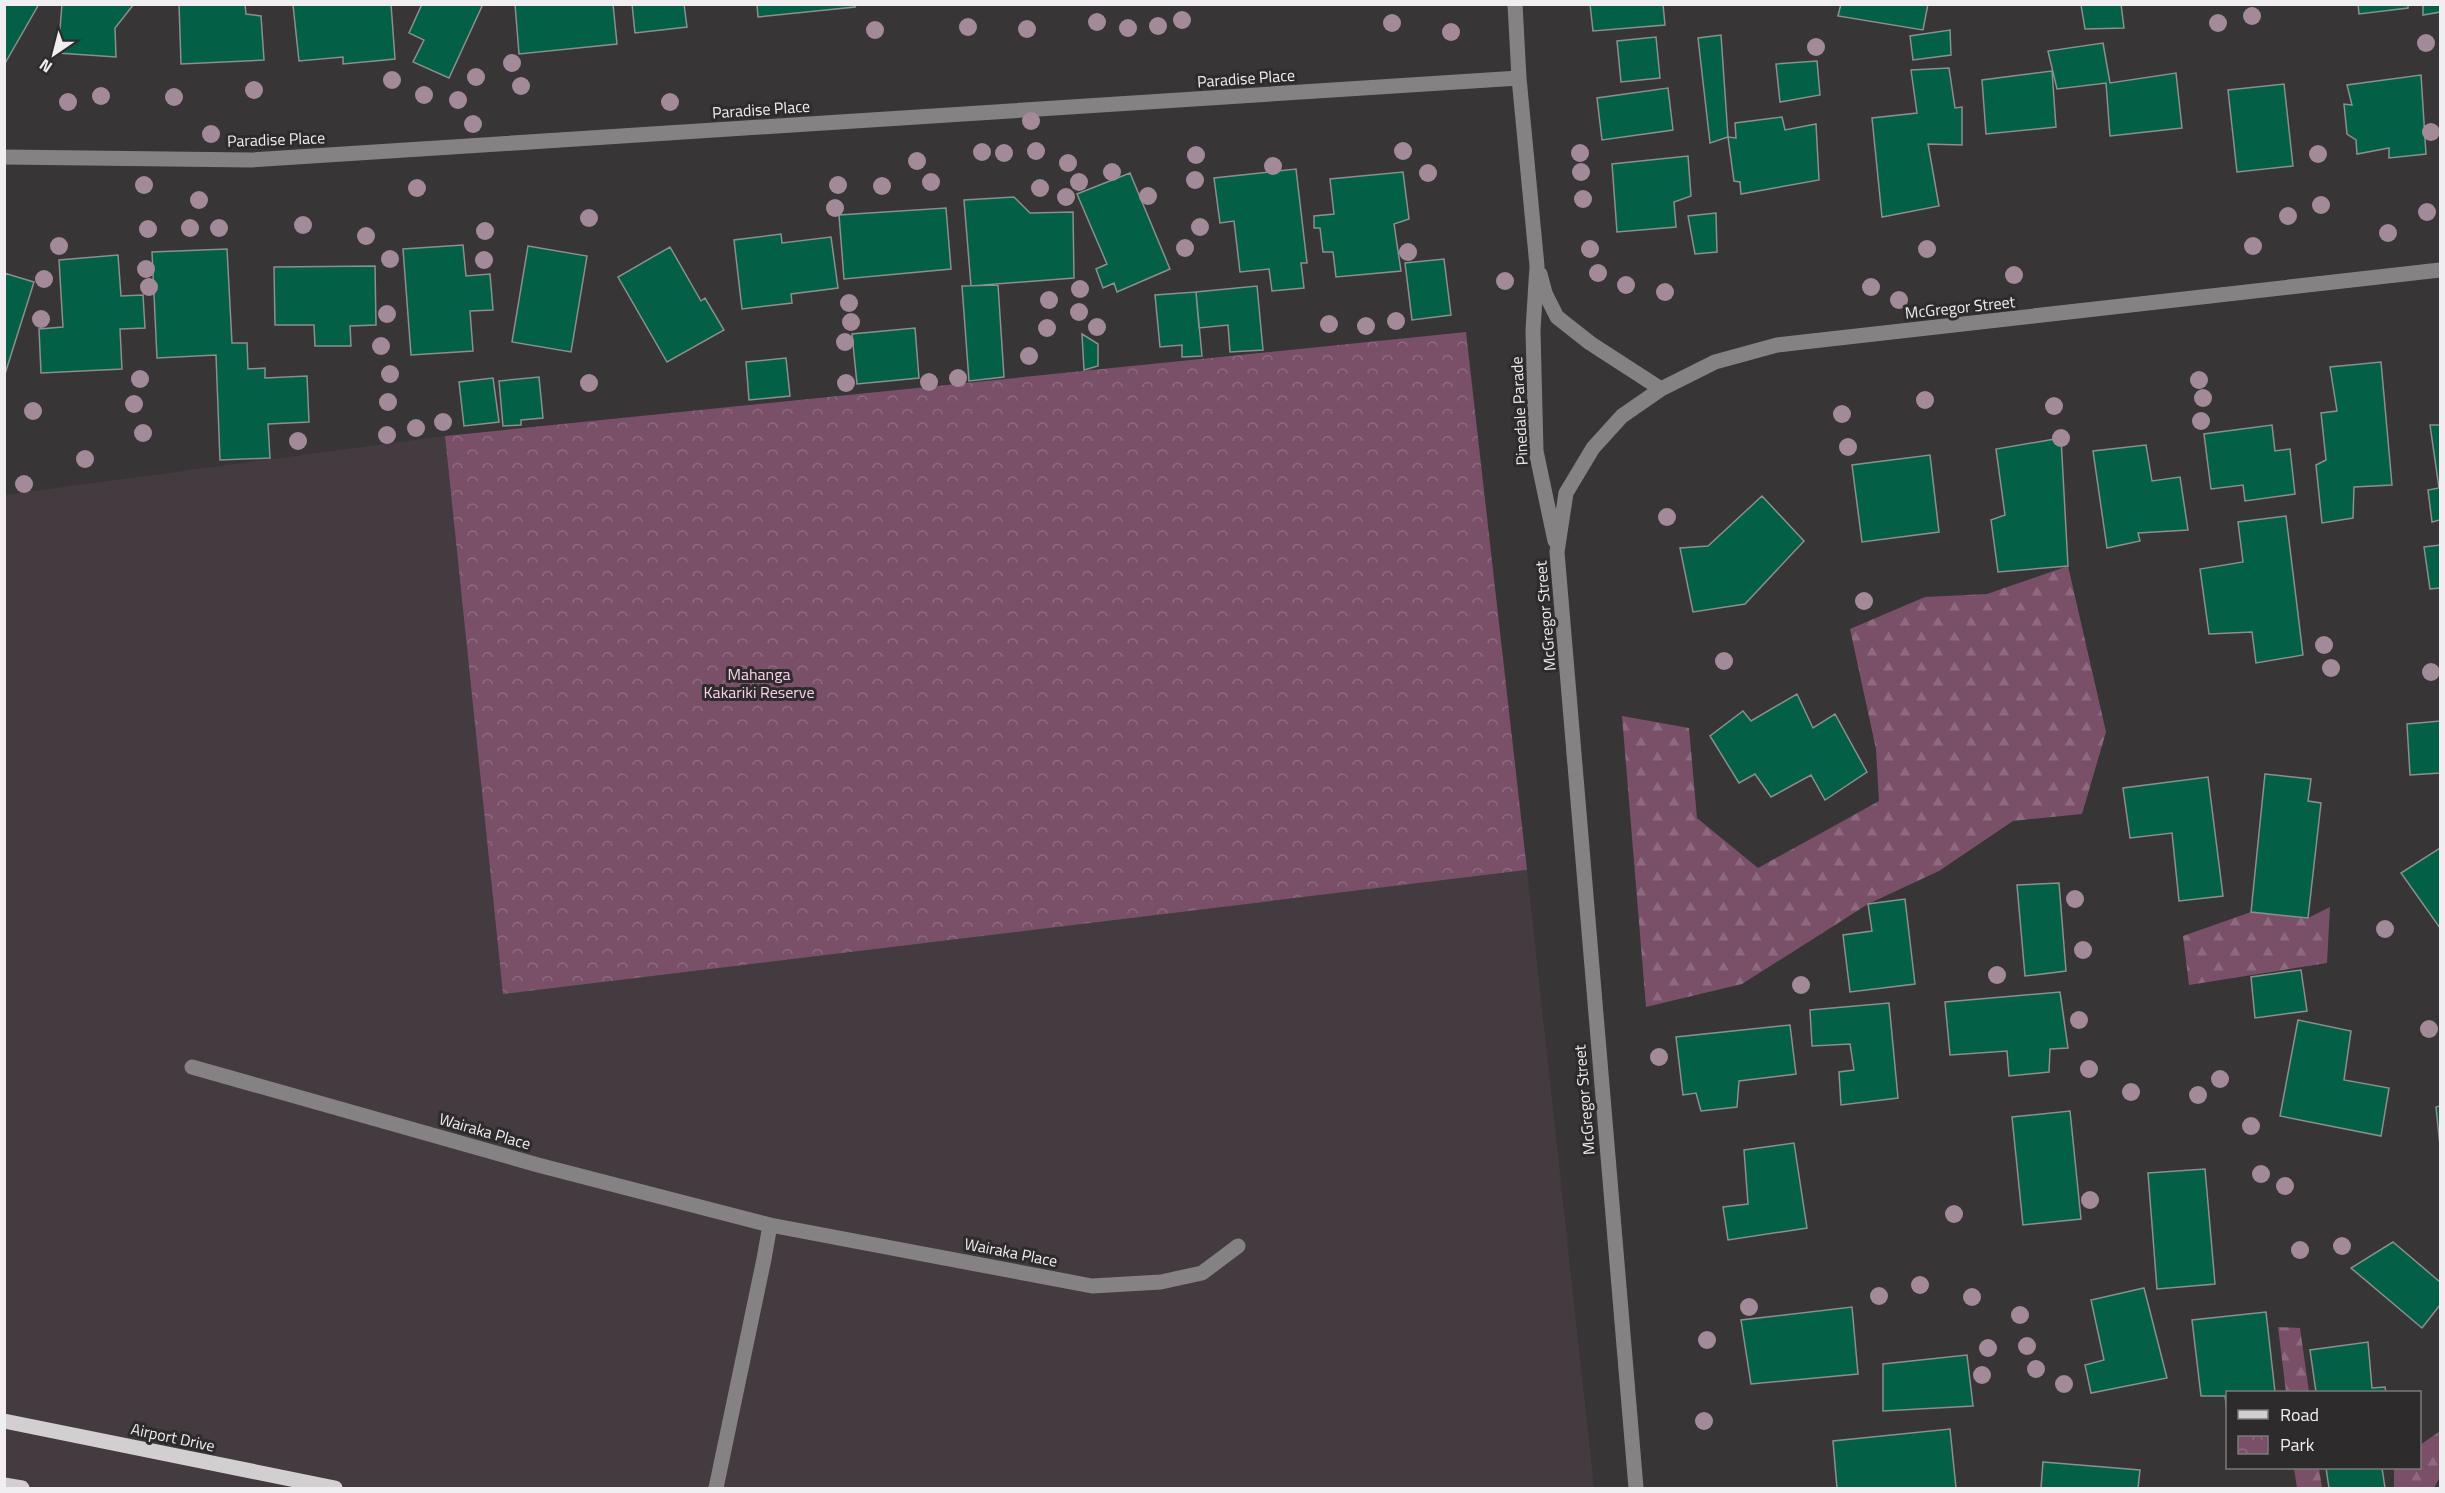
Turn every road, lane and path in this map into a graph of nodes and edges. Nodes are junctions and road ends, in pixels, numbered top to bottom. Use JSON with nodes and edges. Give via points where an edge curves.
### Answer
{"nodes":[{"id":1,"x":1515,"y":4,"type":"edge"},
{"id":2,"x":1519,"y":78,"type":"junction"},
{"id":3,"x":4,"y":157,"type":"edge"},
{"id":4,"x":1537,"y":266,"type":"junction"},
{"id":5,"x":2440,"y":270,"type":"edge"},
{"id":6,"x":1661,"y":389,"type":"junction"},
{"id":7,"x":1557,"y":552,"type":"junction"},
{"id":8,"x":192,"y":1067,"type":"dead end"},
{"id":9,"x":770,"y":1225,"type":"junction"},
{"id":10,"x":1238,"y":1246,"type":"dead end"},
{"id":11,"x":4,"y":1421,"type":"edge"},
{"id":12,"x":4,"y":1485,"type":"edge"},
{"id":13,"x":22,"y":1488,"type":"edge"},
{"id":14,"x":335,"y":1488,"type":"edge"},
{"id":15,"x":716,"y":1488,"type":"edge"},
{"id":16,"x":1636,"y":1488,"type":"edge"}],
"edges":[{"from":1,"to":2,"type":"street","name":"Pinedale Parade"},
{"from":2,"to":3,"type":"street","name":"Paradise Place","via":[[251,160]]},
{"from":2,"to":4,"type":"street","name":"Pinedale Parade"},
{"from":4,"to":6,"type":"street","name":"Pinedale Parade","via":[[1557,317]]},
{"from":4,"to":7,"type":"street","name":"Pinedale Parade","via":[[1533,330],[1536,451]]},
{"from":5,"to":6,"type":"street","name":"McGregor Street","via":[[1777,345],[1715,362]]},
{"from":6,"to":7,"type":"street","name":"McGregor Street","via":[[1622,416],[1593,448],[1566,493]]},
{"from":7,"to":16,"type":"street","name":"McGregor Street"},
{"from":8,"to":9,"type":"street","name":"Wairaka Place","via":[[538,1165]]},
{"from":9,"to":10,"type":"street","name":"Wairaka Place","via":[[1092,1286],[1161,1282],[1202,1273]]},
{"from":9,"to":15,"type":"street"},
{"from":11,"to":14,"type":"main road","name":"Airport Drive"},
{"from":12,"to":13,"type":"main road"}]}
